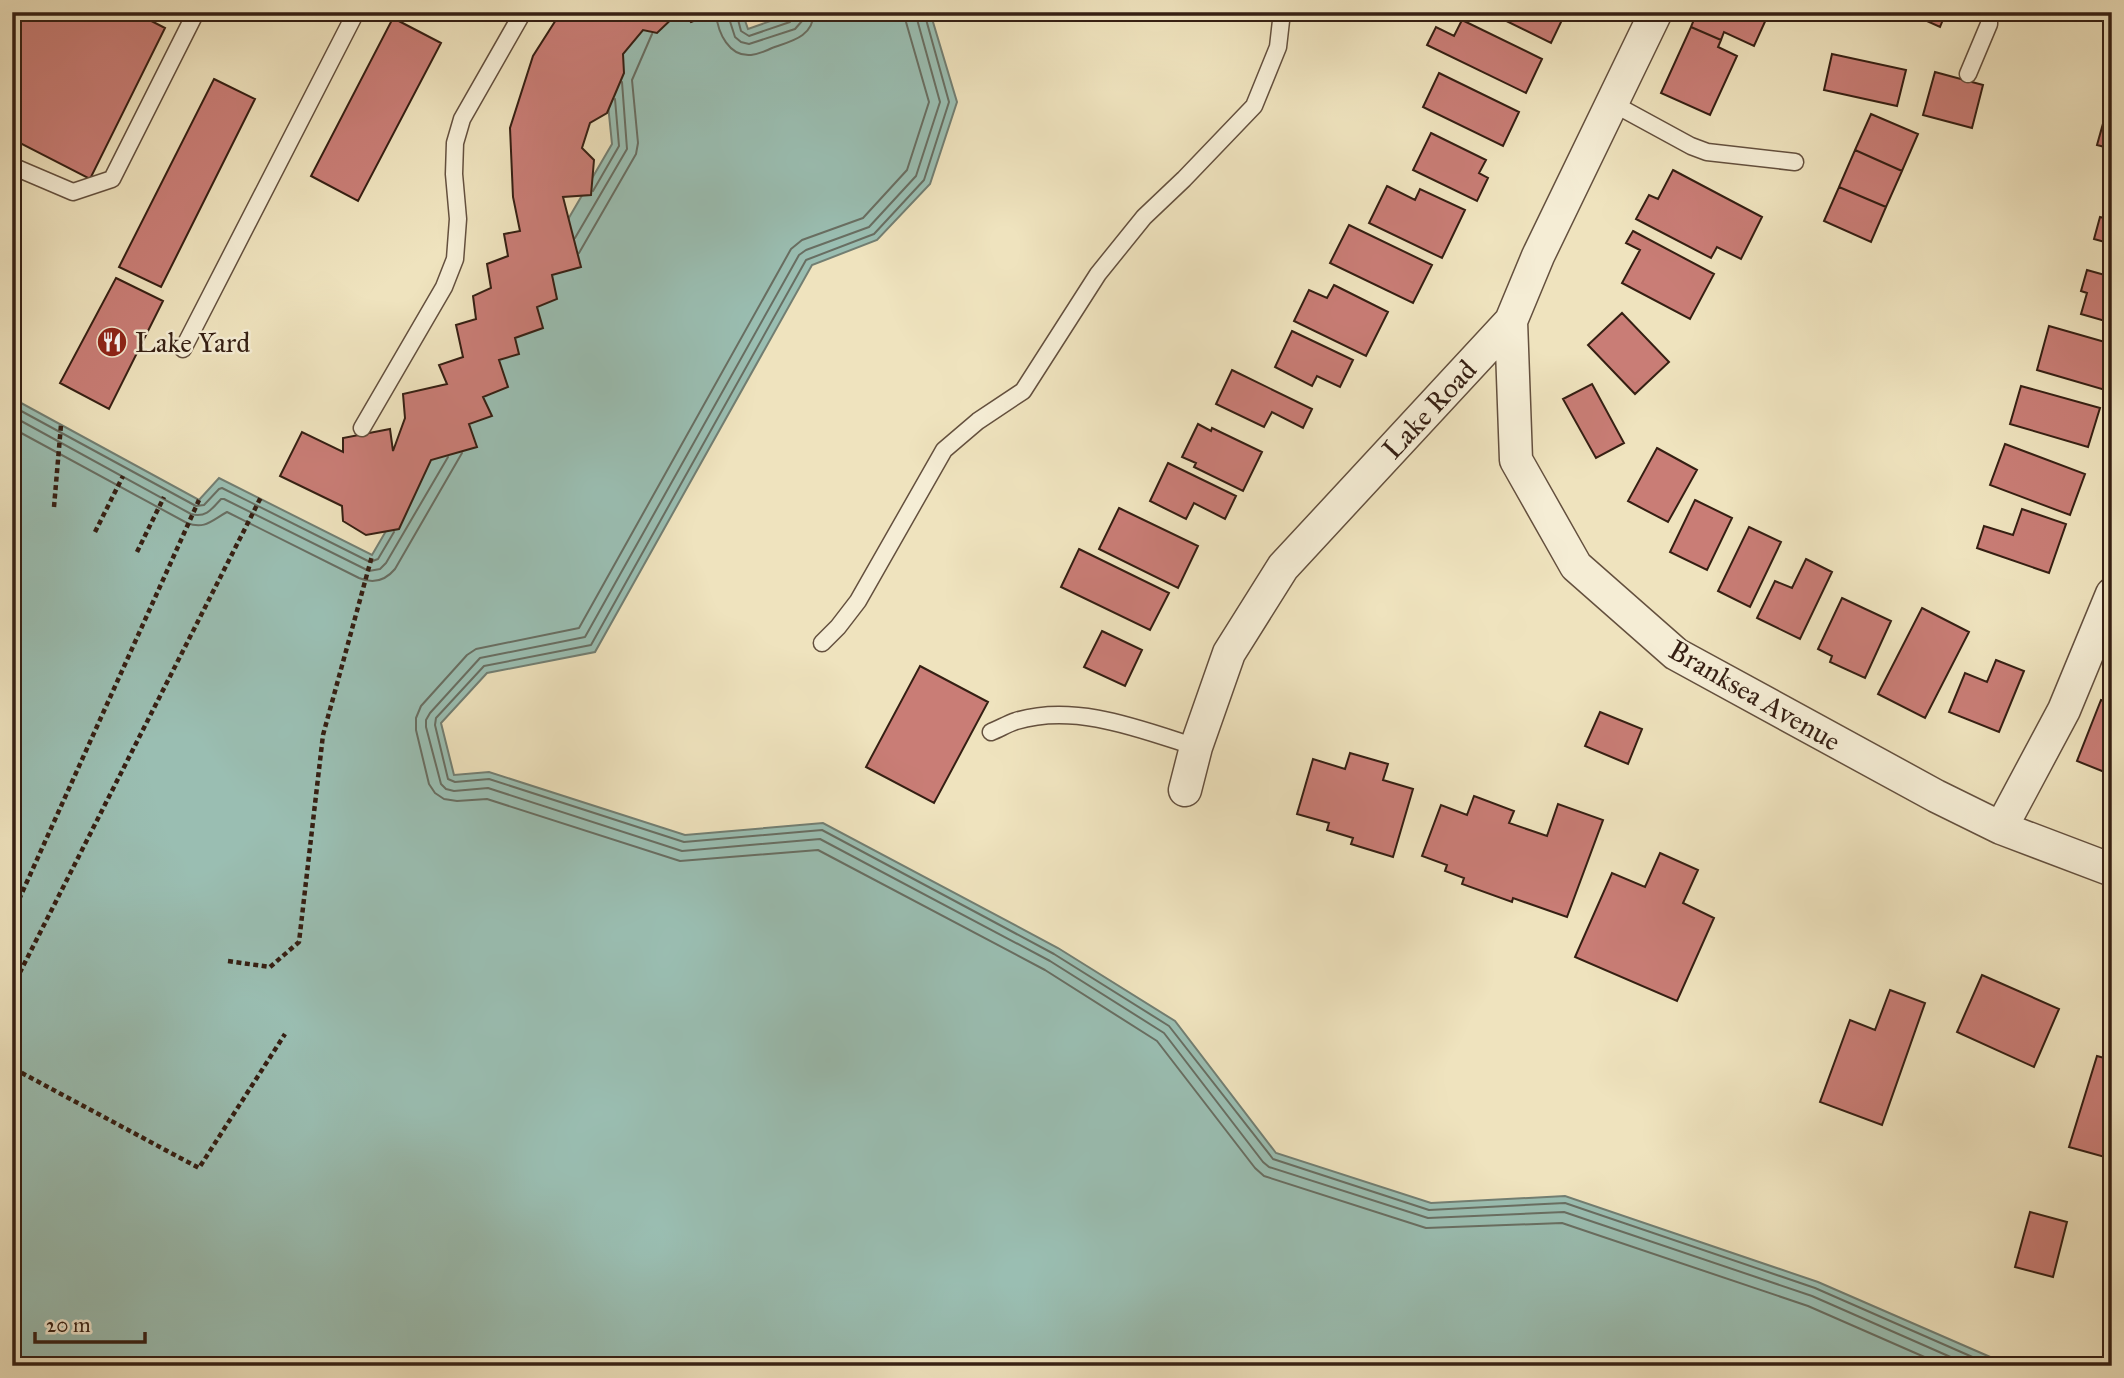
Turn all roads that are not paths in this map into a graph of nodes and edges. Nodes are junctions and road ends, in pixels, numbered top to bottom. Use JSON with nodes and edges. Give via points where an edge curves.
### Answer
{"nodes":[{"id":1,"x":196,"y":12,"type":"edge"},
{"id":2,"x":356,"y":12,"type":"edge"},
{"id":3,"x":523,"y":12,"type":"edge"},
{"id":4,"x":1282,"y":12,"type":"edge"},
{"id":5,"x":1656,"y":12,"type":"edge"},
{"id":6,"x":1989,"y":12,"type":"edge"},
{"id":7,"x":1968,"y":74,"type":"dead end"},
{"id":8,"x":1612,"y":103,"type":"junction"},
{"id":9,"x":1794,"y":162,"type":"dead end"},
{"id":10,"x":12,"y":166,"type":"edge"},
{"id":11,"x":1511,"y":321,"type":"junction"},
{"id":12,"x":183,"y":349,"type":"dead end"},
{"id":13,"x":362,"y":428,"type":"dead end"},
{"id":14,"x":2112,"y":594,"type":"edge"},
{"id":15,"x":822,"y":643,"type":"dead end"},
{"id":16,"x":991,"y":732,"type":"dead end"},
{"id":17,"x":1196,"y":747,"type":"junction"},
{"id":18,"x":1185,"y":790,"type":"dead end"},
{"id":19,"x":2001,"y":828,"type":"junction"},
{"id":20,"x":2112,"y":870,"type":"edge"}],
"edges":[{"from":1,"to":10,"type":"lane","via":[[112,179],[73,192]]},
{"from":2,"to":12,"type":"lane"},
{"from":3,"to":13,"type":"lane","via":[[462,119],[455,143],[455,260]]},
{"from":4,"to":15,"type":"lane","via":[[1278,47],[1254,106],[1144,217],[1113,255],[1023,391],[944,450],[858,601]]},
{"from":5,"to":8,"type":"street","name":"Lake Road"},
{"from":6,"to":7,"type":"lane","via":[[1989,24]]},
{"from":8,"to":9,"type":"lane","via":[[1707,152]]},
{"from":8,"to":11,"type":"street","name":"Lake Road"},
{"from":11,"to":17,"type":"street","name":"Lake Road","via":[[1283,567],[1229,653]]},
{"from":11,"to":19,"type":"street","name":"Branksea Avenue","via":[[1516,460],[1576,566],[1676,654]]},
{"from":14,"to":19,"type":"street","via":[[2064,709]]},
{"from":16,"to":17,"type":"lane","via":[[1016,721],[1085,716]]},
{"from":17,"to":18,"type":"street","name":"Lake Road"},
{"from":19,"to":20,"type":"street","name":"Branksea Avenue"}]}
